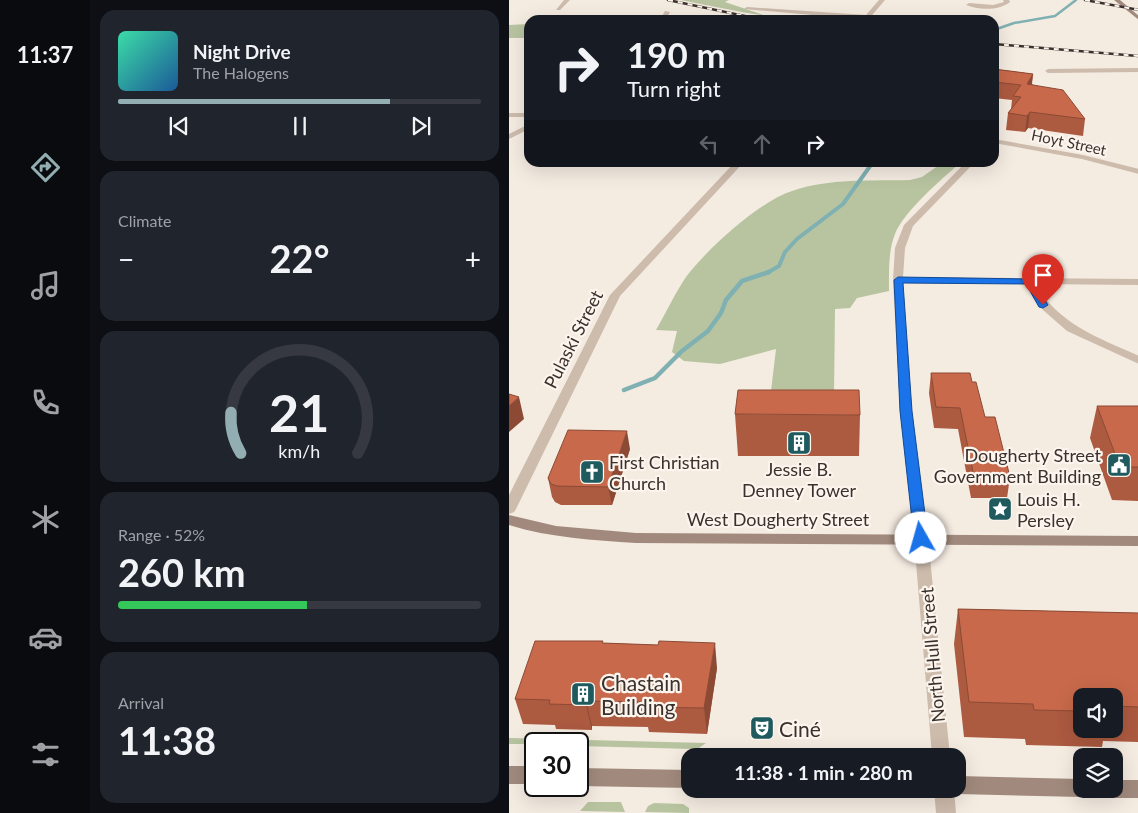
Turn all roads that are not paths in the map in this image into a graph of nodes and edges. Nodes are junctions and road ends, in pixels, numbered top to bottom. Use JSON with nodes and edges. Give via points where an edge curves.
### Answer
{"nodes":[{"id":1,"x":567,"y":0,"type":"edge"},
{"id":2,"x":882,"y":0,"type":"edge"},
{"id":3,"x":1006,"y":0,"type":"edge"},
{"id":4,"x":1117,"y":0,"type":"edge"},
{"id":5,"x":969,"y":5,"type":"dead end"},
{"id":6,"x":558,"y":9,"type":"dead end"},
{"id":7,"x":747,"y":9,"type":"dead end"},
{"id":8,"x":667,"y":12,"type":"dead end"},
{"id":9,"x":666,"y":15,"type":"edge"},
{"id":10,"x":827,"y":15,"type":"edge"},
{"id":11,"x":870,"y":15,"type":"edge"},
{"id":12,"x":1138,"y":19,"type":"edge"},
{"id":13,"x":1048,"y":71,"type":"dead end"},
{"id":14,"x":1137,"y":71,"type":"edge"},
{"id":15,"x":524,"y":115,"type":"edge"},
{"id":16,"x":509,"y":116,"type":"edge"},
{"id":17,"x":524,"y":129,"type":"edge"},
{"id":18,"x":509,"y":137,"type":"edge"},
{"id":19,"x":999,"y":142,"type":"edge"},
{"id":20,"x":735,"y":167,"type":"edge"},
{"id":21,"x":966,"y":167,"type":"edge"},
{"id":22,"x":1138,"y":172,"type":"edge"},
{"id":23,"x":898,"y":280,"type":"junction"},
{"id":24,"x":1029,"y":282,"type":"junction"},
{"id":25,"x":1138,"y":282,"type":"edge"},
{"id":26,"x":1138,"y":360,"type":"edge"},
{"id":27,"x":509,"y":509,"type":"edge"},
{"id":28,"x":509,"y":520,"type":"edge"},
{"id":29,"x":921,"y":538,"type":"junction"},
{"id":30,"x":1138,"y":541,"type":"edge"},
{"id":31,"x":940,"y":748,"type":"edge"},
{"id":32,"x":509,"y":775,"type":"edge"},
{"id":33,"x":524,"y":775,"type":"edge"},
{"id":34,"x":589,"y":777,"type":"edge"},
{"id":35,"x":681,"y":779,"type":"edge"},
{"id":36,"x":966,"y":785,"type":"edge"},
{"id":37,"x":1073,"y":788,"type":"edge"},
{"id":38,"x":1123,"y":789,"type":"edge"},
{"id":39,"x":1138,"y":789,"type":"edge"},
{"id":40,"x":945,"y":798,"type":"edge"},
{"id":41,"x":947,"y":813,"type":"edge"}],
"edges":[{"from":1,"to":6,"type":"street"},
{"from":2,"to":11,"type":"street"},
{"from":3,"to":5,"type":"street","via":[[1001,6]]},
{"from":4,"to":12,"type":"main road"},
{"from":7,"to":10,"type":"street"},
{"from":8,"to":9,"type":"street"},
{"from":13,"to":14,"type":"street"},
{"from":15,"to":16,"type":"street"},
{"from":17,"to":18,"type":"street"},
{"from":19,"to":22,"type":"street","name":"Hoyt Street","via":[[1083,157]]},
{"from":20,"to":27,"type":"street","name":"Pulaski Street","via":[[615,295]]},
{"from":21,"to":23,"type":"street","name":"North Hull Street","via":[[909,226],[901,248]]},
{"from":23,"to":24,"type":"street"},
{"from":23,"to":29,"type":"street","name":"North Hull Street","via":[[906,411]]},
{"from":24,"to":25,"type":"street"},
{"from":24,"to":26,"type":"street","via":[[1043,305],[1061,323]]},
{"from":28,"to":29,"type":"main road","name":"West Dougherty Street","via":[[571,534],[636,538]]},
{"from":29,"to":30,"type":"main road","name":"West Dougherty Street"},
{"from":29,"to":31,"type":"street","name":"North Hull Street"},
{"from":32,"to":33,"type":"main road"},
{"from":34,"to":35,"type":"main road"},
{"from":36,"to":37,"type":"main road"},
{"from":38,"to":39,"type":"main road"},
{"from":40,"to":41,"type":"street"}]}
